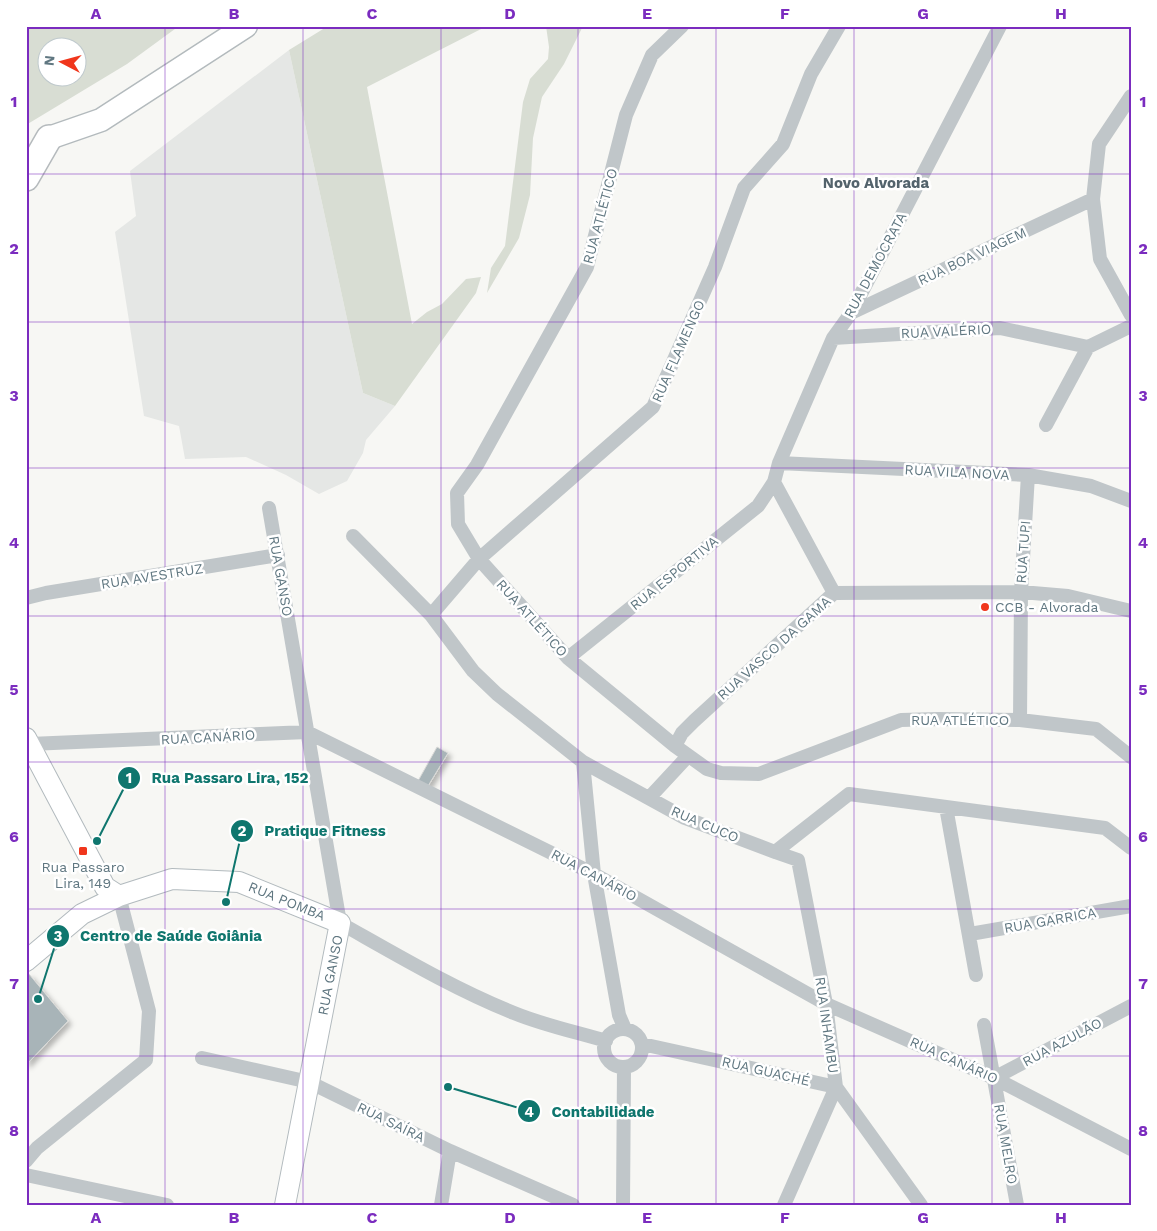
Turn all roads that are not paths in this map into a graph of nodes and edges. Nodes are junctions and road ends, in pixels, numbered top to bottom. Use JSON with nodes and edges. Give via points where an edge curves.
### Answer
{"nodes":[{"id":1,"x":246,"y":26,"type":"edge"},
{"id":2,"x":682,"y":26,"type":"edge"},
{"id":3,"x":839,"y":26,"type":"edge"},
{"id":4,"x":1000,"y":26,"type":"edge"},
{"id":5,"x":1131,"y":96,"type":"edge"},
{"id":6,"x":49,"y":138,"type":"junction"},
{"id":7,"x":26,"y":151,"type":"edge"},
{"id":8,"x":26,"y":178,"type":"edge"},
{"id":9,"x":1093,"y":199,"type":"junction"},
{"id":10,"x":851,"y":313,"type":"junction"},
{"id":11,"x":1131,"y":315,"type":"edge"},
{"id":12,"x":1131,"y":326,"type":"edge"},
{"id":13,"x":833,"y":338,"type":"junction"},
{"id":14,"x":1088,"y":347,"type":"junction"},
{"id":15,"x":1046,"y":425,"type":"dead end"},
{"id":16,"x":779,"y":464,"type":"junction"},
{"id":17,"x":1028,"y":475,"type":"junction"},
{"id":18,"x":774,"y":482,"type":"junction"},
{"id":19,"x":1131,"y":501,"type":"edge"},
{"id":20,"x":269,"y":508,"type":"dead end"},
{"id":21,"x":353,"y":536,"type":"dead end"},
{"id":22,"x":278,"y":555,"type":"junction"},
{"id":23,"x":479,"y":560,"type":"junction"},
{"id":24,"x":1020,"y":592,"type":"junction"},
{"id":25,"x":834,"y":593,"type":"junction"},
{"id":26,"x":26,"y":598,"type":"edge"},
{"id":27,"x":1131,"y":611,"type":"edge"},
{"id":28,"x":431,"y":615,"type":"junction"},
{"id":29,"x":568,"y":658,"type":"junction"},
{"id":30,"x":1020,"y":720,"type":"junction"},
{"id":31,"x":307,"y":732,"type":"junction"},
{"id":32,"x":27,"y":743,"type":"edge"},
{"id":33,"x":675,"y":746,"type":"junction"},
{"id":34,"x":688,"y":756,"type":"junction"},
{"id":35,"x":1131,"y":757,"type":"edge"},
{"id":36,"x":583,"y":762,"type":"junction"},
{"id":37,"x":649,"y":798,"type":"junction"},
{"id":38,"x":946,"y":806,"type":"junction"},
{"id":39,"x":1131,"y":848,"type":"edge"},
{"id":40,"x":775,"y":852,"type":"junction"},
{"id":41,"x":594,"y":874,"type":"junction"},
{"id":42,"x":119,"y":896,"type":"junction"},
{"id":43,"x":1131,"y":906,"type":"edge"},
{"id":44,"x":340,"y":923,"type":"junction"},
{"id":45,"x":970,"y":934,"type":"junction"},
{"id":46,"x":26,"y":961,"type":"edge"},
{"id":47,"x":976,"y":975,"type":"dead end"},
{"id":48,"x":826,"y":1004,"type":"junction"},
{"id":49,"x":1131,"y":1006,"type":"edge"},
{"id":50,"x":984,"y":1025,"type":"dead end"},
{"id":51,"x":625,"y":1029,"type":"junction"},
{"id":52,"x":606,"y":1041,"type":"junction"},
{"id":53,"x":642,"y":1044,"type":"junction"},
{"id":54,"x":202,"y":1058,"type":"dead end"},
{"id":55,"x":624,"y":1066,"type":"junction"},
{"id":56,"x":994,"y":1078,"type":"junction"},
{"id":57,"x":310,"y":1082,"type":"junction"},
{"id":58,"x":836,"y":1087,"type":"junction"},
{"id":59,"x":1131,"y":1149,"type":"edge"},
{"id":60,"x":450,"y":1151,"type":"junction"},
{"id":61,"x":26,"y":1161,"type":"edge"},
{"id":62,"x":26,"y":1175,"type":"edge"},
{"id":63,"x":167,"y":1205,"type":"edge"},
{"id":64,"x":285,"y":1205,"type":"edge"},
{"id":65,"x":441,"y":1205,"type":"edge"},
{"id":66,"x":574,"y":1205,"type":"edge"},
{"id":67,"x":624,"y":1205,"type":"edge"},
{"id":68,"x":784,"y":1205,"type":"edge"},
{"id":69,"x":921,"y":1205,"type":"edge"},
{"id":70,"x":1017,"y":1205,"type":"edge"}],
"edges":[{"from":1,"to":6,"type":"main road","via":[[101,120]]},
{"from":2,"to":23,"type":"street","name":"RUA ATLÉTICO","via":[[652,55],[626,115],[587,267],[477,464],[457,493],[458,524]]},
{"from":3,"to":23,"type":"street","name":"RUA FLAMENGO","via":[[811,74],[783,144],[744,188],[715,267],[653,407]]},
{"from":4,"to":10,"type":"street","name":"RUA DEMOCRATA"},
{"from":5,"to":9,"type":"street","via":[[1099,144]]},
{"from":6,"to":7,"type":"highway"},
{"from":6,"to":8,"type":"highway"},
{"from":9,"to":10,"type":"street","name":"RUA BOA VIAGEM"},
{"from":9,"to":11,"type":"street","via":[[1100,259]]},
{"from":10,"to":13,"type":"street","name":"RUA DEMOCRATA"},
{"from":12,"to":14,"type":"street"},
{"from":13,"to":14,"type":"street","name":"RUA VALÉRIO","via":[[1000,328]]},
{"from":13,"to":16,"type":"street","name":"RUA DEMOCRATA"},
{"from":14,"to":15,"type":"street"},
{"from":16,"to":17,"type":"street","name":"RUA VILA NOVA"},
{"from":16,"to":18,"type":"street","name":"RUA DEMOCRATA"},
{"from":17,"to":19,"type":"street","name":"RUA VILA NOVA","via":[[1091,486]]},
{"from":17,"to":24,"type":"street","name":"RUA TUPI"},
{"from":18,"to":25,"type":"street"},
{"from":18,"to":29,"type":"street","name":"RUA ESPORTIVA","via":[[758,506]]},
{"from":20,"to":22,"type":"street","name":"RUA GANSO"},
{"from":21,"to":28,"type":"street","name":"RUA CUCO"},
{"from":22,"to":26,"type":"street","name":"RUA AVESTRUZ"},
{"from":22,"to":31,"type":"street","name":"RUA GANSO"},
{"from":23,"to":28,"type":"street","name":"RUA FLAMENGO"},
{"from":23,"to":29,"type":"street","name":"RUA ATLÉTICO"},
{"from":24,"to":25,"type":"street","name":"RUA VASCO DA GAMA"},
{"from":24,"to":27,"type":"street","name":"RUA VASCO DA GAMA","via":[[1068,596]]},
{"from":24,"to":30,"type":"street","name":"RUA TUPI"},
{"from":25,"to":33,"type":"street","name":"RUA VASCO DA GAMA","via":[[694,721]]},
{"from":28,"to":36,"type":"street","name":"RUA CUCO","via":[[474,671],[497,694]]},
{"from":29,"to":33,"type":"street","name":"RUA ATLÉTICO"},
{"from":30,"to":34,"type":"street","name":"RUA ATLÉTICO","via":[[901,720],[759,774],[721,773],[707,769]]},
{"from":30,"to":35,"type":"street","name":"RUA ATLÉTICO","via":[[1096,729]]},
{"from":31,"to":32,"type":"street","name":"RUA CANÁRIO"},
{"from":31,"to":41,"type":"street","name":"RUA CANÁRIO"},
{"from":31,"to":44,"type":"street","name":"RUA GANSO"},
{"from":32,"to":42,"type":"street","via":[[105,887]]},
{"from":33,"to":34,"type":"street","name":"RUA ATLÉTICO"},
{"from":34,"to":37,"type":"street"},
{"from":36,"to":37,"type":"street","name":"RUA CUCO"},
{"from":36,"to":41,"type":"street"},
{"from":37,"to":40,"type":"street","name":"RUA CUCO","via":[[685,818]]},
{"from":38,"to":39,"type":"street","via":[[1105,828]]},
{"from":38,"to":40,"type":"street","via":[[849,794]]},
{"from":38,"to":45,"type":"street"},
{"from":40,"to":48,"type":"street","name":"RUA INHAMBU","via":[[798,860]]},
{"from":41,"to":48,"type":"street","name":"RUA CANÁRIO"},
{"from":41,"to":51,"type":"street","via":[[619,1015]]},
{"from":42,"to":44,"type":"street","name":"RUA POMBA","via":[[172,879],[239,882]]},
{"from":42,"to":46,"type":"street","name":"RUA POMBA","via":[[82,914]]},
{"from":42,"to":61,"type":"street","via":[[149,1011],[146,1060],[37,1148]]},
{"from":43,"to":45,"type":"street","name":"RUA GARRICA"},
{"from":44,"to":52,"type":"street","name":"RUA POMBA","via":[[486,1001],[516,1014]]},
{"from":44,"to":57,"type":"street","name":"RUA GANSO"},
{"from":45,"to":47,"type":"street"},
{"from":48,"to":56,"type":"street","name":"RUA CANÁRIO"},
{"from":48,"to":58,"type":"street","name":"RUA INHAMBU"},
{"from":49,"to":56,"type":"street","name":"RUA AZULÃO"},
{"from":50,"to":56,"type":"street","name":"RUA MELRO"},
{"from":51,"to":52,"type":"street","via":[[613,1032]]},
{"from":51,"to":53,"type":"street","via":[[636,1033]]},
{"from":52,"to":55,"type":"street","via":[[604,1047],[608,1059]]},
{"from":53,"to":55,"type":"street","via":[[638,1059]]},
{"from":53,"to":58,"type":"street","name":"RUA GUACHÉ"},
{"from":54,"to":57,"type":"street","name":"RUA SAÍRA"},
{"from":55,"to":67,"type":"street"},
{"from":56,"to":59,"type":"street","name":"RUA CANÁRIO"},
{"from":56,"to":70,"type":"street","name":"RUA MELRO"},
{"from":57,"to":60,"type":"street","name":"RUA SAÍRA"},
{"from":57,"to":64,"type":"street","name":"RUA GANSO"},
{"from":58,"to":68,"type":"street","name":"RUA INHAMBU"},
{"from":58,"to":69,"type":"street"},
{"from":60,"to":65,"type":"street"},
{"from":60,"to":66,"type":"street","name":"RUA SAÍRA"},
{"from":62,"to":63,"type":"street"}]}
